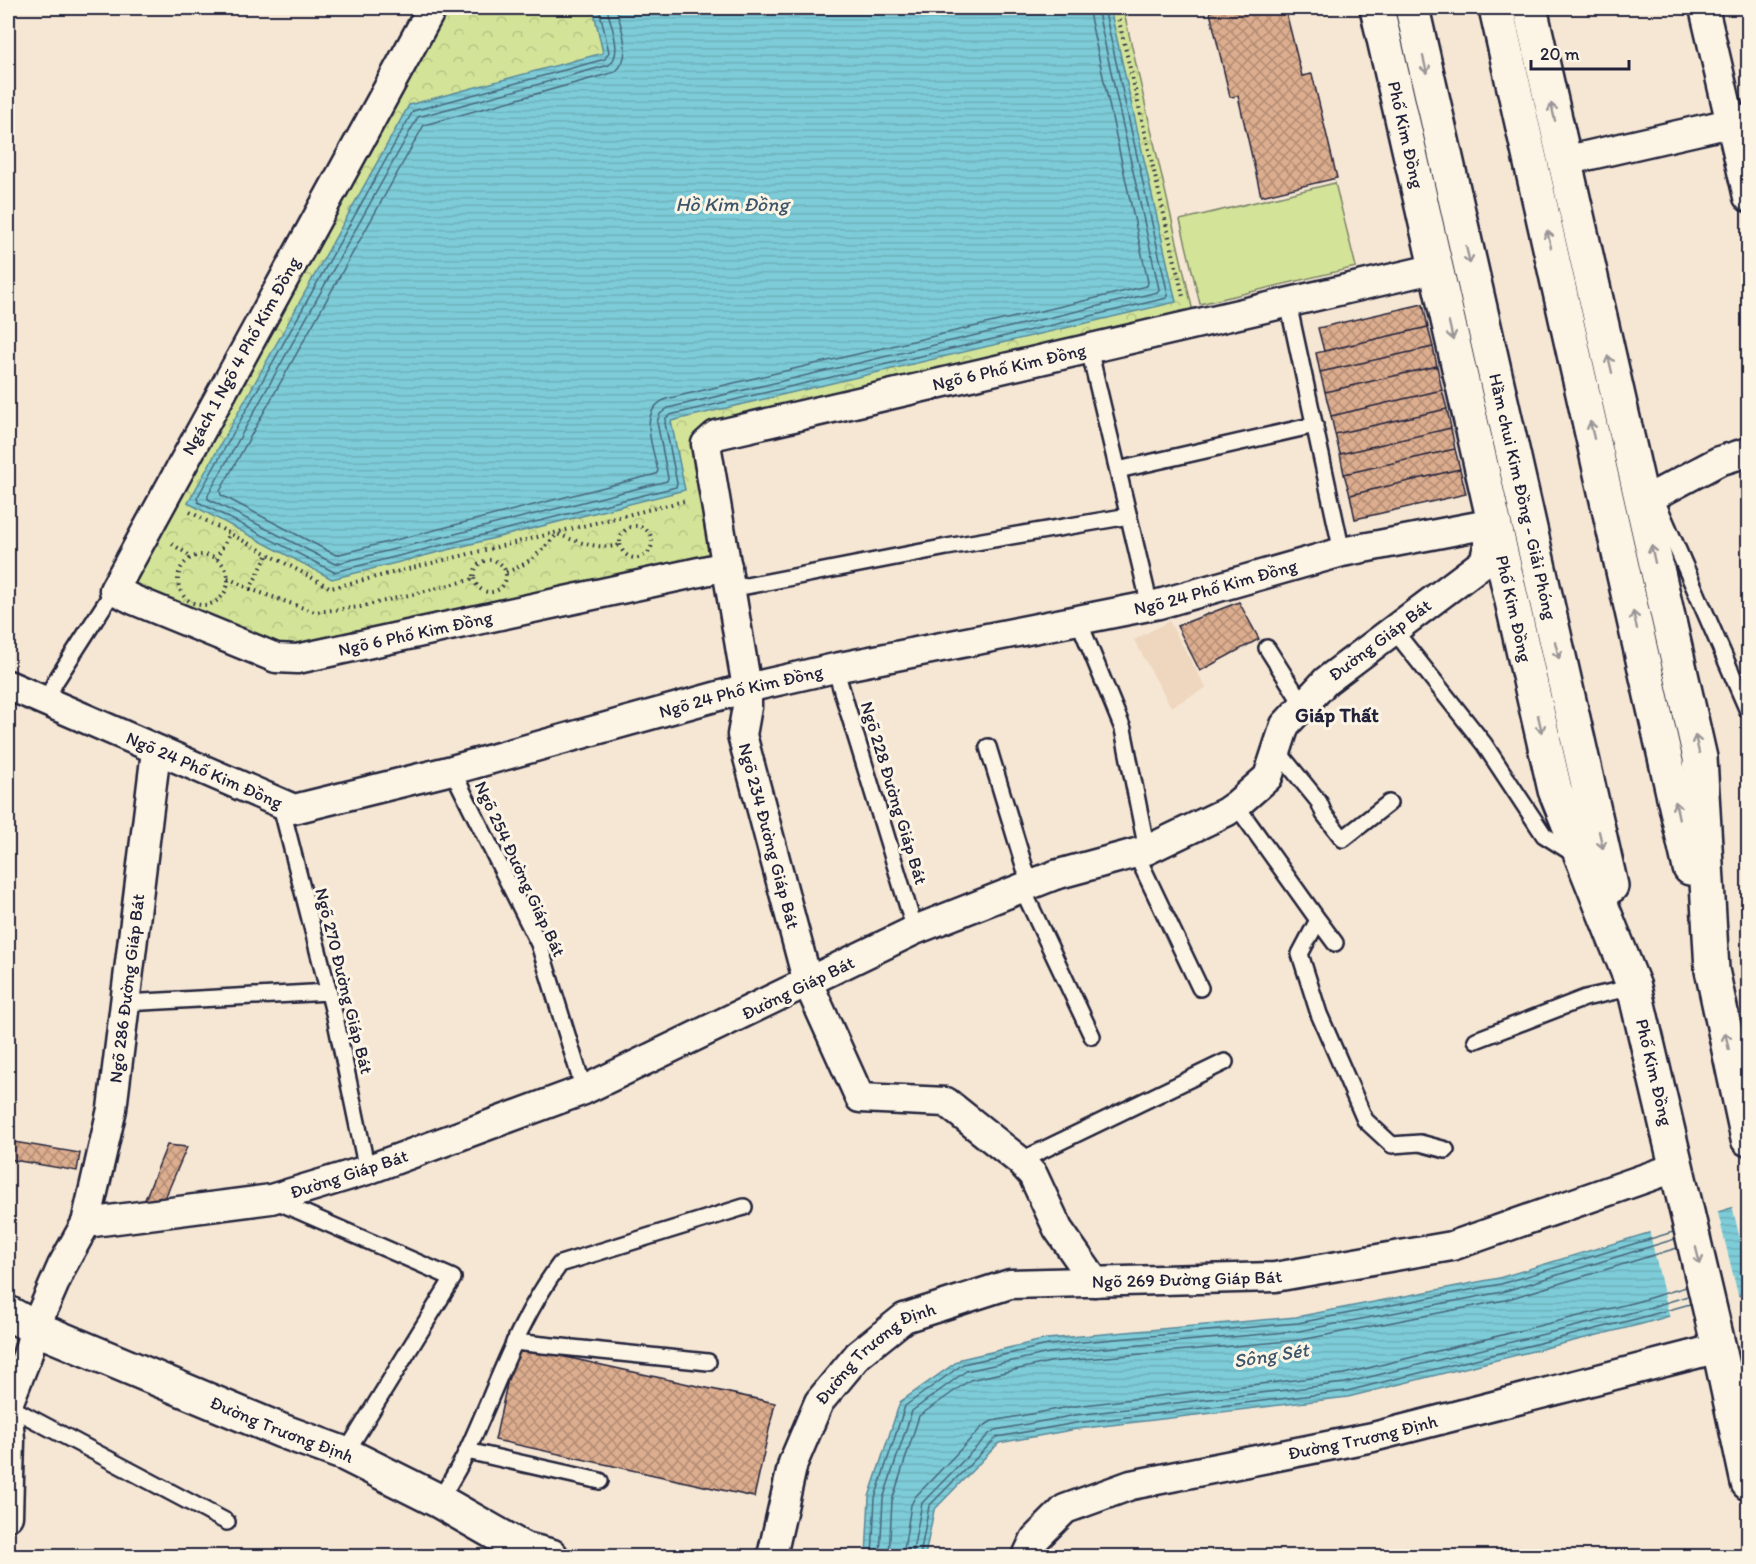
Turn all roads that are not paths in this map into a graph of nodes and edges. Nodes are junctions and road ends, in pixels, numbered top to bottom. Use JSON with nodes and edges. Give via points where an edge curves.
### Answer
{"nodes":[{"id":1,"x":432,"y":8,"type":"edge"},
{"id":2,"x":1377,"y":8,"type":"edge"},
{"id":3,"x":1412,"y":8,"type":"edge"},
{"id":4,"x":1496,"y":8,"type":"edge"},
{"id":5,"x":1530,"y":8,"type":"edge"},
{"id":6,"x":1704,"y":8,"type":"edge"},
{"id":7,"x":1740,"y":122,"type":"edge"},
{"id":8,"x":1564,"y":161,"type":"junction"},
{"id":9,"x":1749,"y":197,"type":"edge"},
{"id":10,"x":1437,"y":268,"type":"junction"},
{"id":11,"x":1288,"y":303,"type":"junction"},
{"id":12,"x":1089,"y":349,"type":"junction"},
{"id":13,"x":1315,"y":425,"type":"junction"},
{"id":14,"x":1749,"y":453,"type":"edge"},
{"id":15,"x":1118,"y":470,"type":"junction"},
{"id":16,"x":1648,"y":498,"type":"junction"},
{"id":17,"x":1129,"y":516,"type":"junction"},
{"id":18,"x":1494,"y":523,"type":"junction"},
{"id":19,"x":1342,"y":552,"type":"junction"},
{"id":20,"x":729,"y":578,"type":"junction"},
{"id":21,"x":114,"y":590,"type":"junction"},
{"id":22,"x":1150,"y":606,"type":"junction"},
{"id":23,"x":1078,"y":619,"type":"junction"},
{"id":24,"x":1394,"y":629,"type":"junction"},
{"id":25,"x":1267,"y":648,"type":"dead end"},
{"id":26,"x":835,"y":668,"type":"junction"},
{"id":27,"x":8,"y":686,"type":"edge"},
{"id":28,"x":747,"y":688,"type":"junction"},
{"id":29,"x":46,"y":702,"type":"junction"},
{"id":30,"x":1303,"y":705,"type":"junction"},
{"id":31,"x":1749,"y":711,"type":"edge"},
{"id":32,"x":988,"y":747,"type":"dead end"},
{"id":33,"x":1276,"y":749,"type":"junction"},
{"id":34,"x":156,"y":751,"type":"junction"},
{"id":35,"x":452,"y":770,"type":"junction"},
{"id":36,"x":280,"y":802,"type":"junction"},
{"id":37,"x":1389,"y":803,"type":"dead end"},
{"id":38,"x":1236,"y":805,"type":"junction"},
{"id":39,"x":1141,"y":852,"type":"junction"},
{"id":40,"x":1583,"y":860,"type":"junction"},
{"id":41,"x":1026,"y":887,"type":"junction"},
{"id":42,"x":1318,"y":920,"type":"junction"},
{"id":43,"x":915,"y":930,"type":"junction"},
{"id":44,"x":1335,"y":943,"type":"dead end"},
{"id":45,"x":1712,"y":970,"type":"junction"},
{"id":46,"x":808,"y":983,"type":"junction"},
{"id":47,"x":1635,"y":987,"type":"junction"},
{"id":48,"x":1200,"y":988,"type":"dead end"},
{"id":49,"x":328,"y":992,"type":"junction"},
{"id":50,"x":125,"y":1003,"type":"junction"},
{"id":51,"x":1092,"y":1036,"type":"dead end"},
{"id":52,"x":1476,"y":1040,"type":"dead end"},
{"id":53,"x":1225,"y":1062,"type":"dead end"},
{"id":54,"x":584,"y":1089,"type":"junction"},
{"id":55,"x":1749,"y":1139,"type":"edge"},
{"id":56,"x":1446,"y":1150,"type":"dead end"},
{"id":57,"x":1020,"y":1161,"type":"junction"},
{"id":58,"x":1677,"y":1167,"type":"junction"},
{"id":59,"x":367,"y":1170,"type":"junction"},
{"id":60,"x":271,"y":1199,"type":"junction"},
{"id":61,"x":744,"y":1207,"type":"dead end"},
{"id":62,"x":86,"y":1223,"type":"junction"},
{"id":63,"x":1095,"y":1282,"type":"junction"},
{"id":64,"x":21,"y":1320,"type":"edge"},
{"id":65,"x":1716,"y":1333,"type":"junction"},
{"id":66,"x":514,"y":1342,"type":"junction"},
{"id":67,"x":708,"y":1362,"type":"dead end"},
{"id":68,"x":8,"y":1405,"type":"edge"},
{"id":69,"x":8,"y":1431,"type":"edge"},
{"id":70,"x":467,"y":1451,"type":"junction"},
{"id":71,"x":345,"y":1454,"type":"junction"},
{"id":72,"x":600,"y":1481,"type":"dead end"},
{"id":73,"x":1749,"y":1483,"type":"edge"},
{"id":74,"x":439,"y":1501,"type":"junction"},
{"id":75,"x":8,"y":1516,"type":"edge"},
{"id":76,"x":227,"y":1522,"type":"dead end"},
{"id":77,"x":551,"y":1557,"type":"edge"},
{"id":78,"x":772,"y":1557,"type":"edge"},
{"id":79,"x":1026,"y":1557,"type":"edge"}],
"edges":[{"from":1,"to":21,"type":"street","name":"Ngách 1 Ngõ 4 Phố Kim Đồng"},
{"from":2,"to":10,"type":"main road","name":"Phố Kim Đồng"},
{"from":3,"to":47,"type":"main road","name":"Hầm chui Kim Đồng - Giải Phóng","one_way":true},
{"from":45,"to":4,"type":"main road","one_way":true},
{"from":8,"to":5,"type":"main road","one_way":true},
{"from":6,"to":7,"type":"street"},
{"from":7,"to":8,"type":"street"},
{"from":7,"to":9,"type":"street"},
{"from":16,"to":8,"type":"main road","one_way":true},
{"from":10,"to":11,"type":"street","name":"Ngõ 6 Phố Kim Đồng"},
{"from":10,"to":18,"type":"main road","name":"Phố Kim Đồng","one_way":true},
{"from":11,"to":12,"type":"street","name":"Ngõ 6 Phố Kim Đồng"},
{"from":11,"to":13,"type":"lane"},
{"from":12,"to":15,"type":"lane"},
{"from":12,"to":20,"type":"street","name":"Ngõ 6 Phố Kim Đồng","via":[[716,435],[705,444]]},
{"from":13,"to":15,"type":"lane"},
{"from":13,"to":19,"type":"lane"},
{"from":14,"to":16,"type":"street","via":[[1719,461]]},
{"from":15,"to":17,"type":"lane"},
{"from":16,"to":31,"type":"lane"},
{"from":45,"to":16,"type":"main road","one_way":true,"via":[[1700,758]]},
{"from":17,"to":20,"type":"lane"},
{"from":17,"to":22,"type":"lane"},
{"from":18,"to":19,"type":"street","name":"Ngõ 24 Phố Kim Đồng"},
{"from":18,"to":24,"type":"street","name":"Đường Giáp Bát","via":[[1484,562]]},
{"from":18,"to":40,"type":"main road","name":"Phố Kim Đồng","one_way":true,"via":[[1555,790]]},
{"from":19,"to":22,"type":"street","name":"Ngõ 24 Phố Kim Đồng"},
{"from":20,"to":21,"type":"street","name":"Ngõ 6 Phố Kim Đồng","via":[[297,659],[276,658]]},
{"from":20,"to":28,"type":"street","name":"Ngõ 6 Phố Kim Đồng"},
{"from":21,"to":29,"type":"lane","name":"Ngách 1 Ngõ 4 Phố Kim Đồng"},
{"from":22,"to":23,"type":"street","name":"Ngõ 24 Phố Kim Đồng"},
{"from":23,"to":26,"type":"street","name":"Ngõ 24 Phố Kim Đồng"},
{"from":23,"to":39,"type":"lane","via":[[1123,729]]},
{"from":24,"to":30,"type":"street","name":"Đường Giáp Bát","via":[[1326,681]]},
{"from":24,"to":40,"type":"lane","via":[[1484,744],[1544,835]]},
{"from":25,"to":30,"type":"lane"},
{"from":26,"to":28,"type":"street","name":"Ngõ 24 Phố Kim Đồng"},
{"from":26,"to":43,"type":"lane","name":"Ngõ 228 Đường Giáp Bát"},
{"from":27,"to":29,"type":"street","name":"Ngõ 24 Phố Kim Đồng"},
{"from":28,"to":35,"type":"street","name":"Ngõ 24 Phố Kim Đồng"},
{"from":28,"to":46,"type":"street","name":"Ngõ 234 Đường Giáp Bát","via":[[742,735]]},
{"from":29,"to":34,"type":"street","name":"Ngõ 24 Phố Kim Đồng"},
{"from":30,"to":33,"type":"street","name":"Đường Giáp Bát","via":[[1285,725]]},
{"from":32,"to":41,"type":"lane"},
{"from":33,"to":37,"type":"lane","via":[[1320,802],[1343,839]]},
{"from":33,"to":38,"type":"street","name":"Đường Giáp Bát","via":[[1268,777]]},
{"from":34,"to":36,"type":"street","name":"Ngõ 24 Phố Kim Đồng"},
{"from":34,"to":50,"type":"street","name":"Ngõ 286 Đường Giáp Bát"},
{"from":35,"to":36,"type":"street","name":"Ngõ 24 Phố Kim Đồng","via":[[294,808]]},
{"from":35,"to":54,"type":"lane","name":"Ngõ 254 Đường Giáp Bát","via":[[539,944]]},
{"from":36,"to":49,"type":"lane","name":"Ngõ 270 Đường Giáp Bát"},
{"from":38,"to":39,"type":"street","name":"Đường Giáp Bát"},
{"from":38,"to":42,"type":"lane"},
{"from":39,"to":41,"type":"street","name":"Đường Giáp Bát","via":[[1055,875]]},
{"from":39,"to":48,"type":"lane"},
{"from":40,"to":47,"type":"main road","name":"Phố Kim Đồng"},
{"from":41,"to":43,"type":"street","name":"Đường Giáp Bát"},
{"from":41,"to":51,"type":"lane"},
{"from":42,"to":44,"type":"lane"},
{"from":42,"to":56,"type":"lane","via":[[1299,954],[1319,1014],[1365,1120],[1392,1144],[1420,1143]]},
{"from":43,"to":46,"type":"street","name":"Đường Giáp Bát"},
{"from":55,"to":45,"type":"main road","one_way":true},
{"from":46,"to":54,"type":"street","name":"Đường Giáp Bát"},
{"from":46,"to":57,"type":"street","name":"Ngõ 269 Đường Giáp Bát","via":[[860,1098],[946,1102]]},
{"from":47,"to":52,"type":"lane","via":[[1585,998]]},
{"from":47,"to":58,"type":"main road","name":"Phố Kim Đồng"},
{"from":49,"to":50,"type":"lane"},
{"from":49,"to":59,"type":"lane","name":"Ngõ 270 Đường Giáp Bát"},
{"from":50,"to":62,"type":"street","name":"Ngõ 286 Đường Giáp Bát","via":[[112,1109]]},
{"from":53,"to":57,"type":"lane"},
{"from":54,"to":59,"type":"street","name":"Đường Giáp Bát"},
{"from":57,"to":63,"type":"street","name":"Ngõ 269 Đường Giáp Bát","via":[[1033,1175],[1058,1229]]},
{"from":58,"to":63,"type":"street","name":"Ngõ 269 Đường Giáp Bát","via":[[1452,1246],[1275,1277]]},
{"from":58,"to":65,"type":"main road","name":"Phố Kim Đồng","one_way":true},
{"from":59,"to":60,"type":"street","name":"Đường Giáp Bát"},
{"from":60,"to":62,"type":"street","name":"Đường Giáp Bát"},
{"from":60,"to":71,"type":"lane","via":[[453,1278]]},
{"from":61,"to":66,"type":"lane","via":[[560,1264],[544,1285]]},
{"from":62,"to":64,"type":"street","via":[[62,1266]]},
{"from":63,"to":78,"type":"street","name":"Đường Trương Định","via":[[1010,1284],[904,1317],[858,1355],[819,1402],[793,1463]]},
{"from":64,"to":68,"type":"street","via":[[27,1356]]},
{"from":64,"to":71,"type":"main road","name":"Đường Trương Định"},
{"from":65,"to":73,"type":"main road"},
{"from":65,"to":79,"type":"street","name":"Đường Trương Định","via":[[1373,1437],[1131,1485],[1065,1509],[1035,1539]]},
{"from":66,"to":67,"type":"lane"},
{"from":66,"to":70,"type":"lane"},
{"from":68,"to":76,"type":"lane"},
{"from":69,"to":75,"type":"street"},
{"from":70,"to":72,"type":"lane"},
{"from":70,"to":74,"type":"lane"},
{"from":71,"to":74,"type":"main road","name":"Đường Trương Định"},
{"from":74,"to":77,"type":"main road","name":"Đường Trương Định","via":[[523,1549]]}]}
